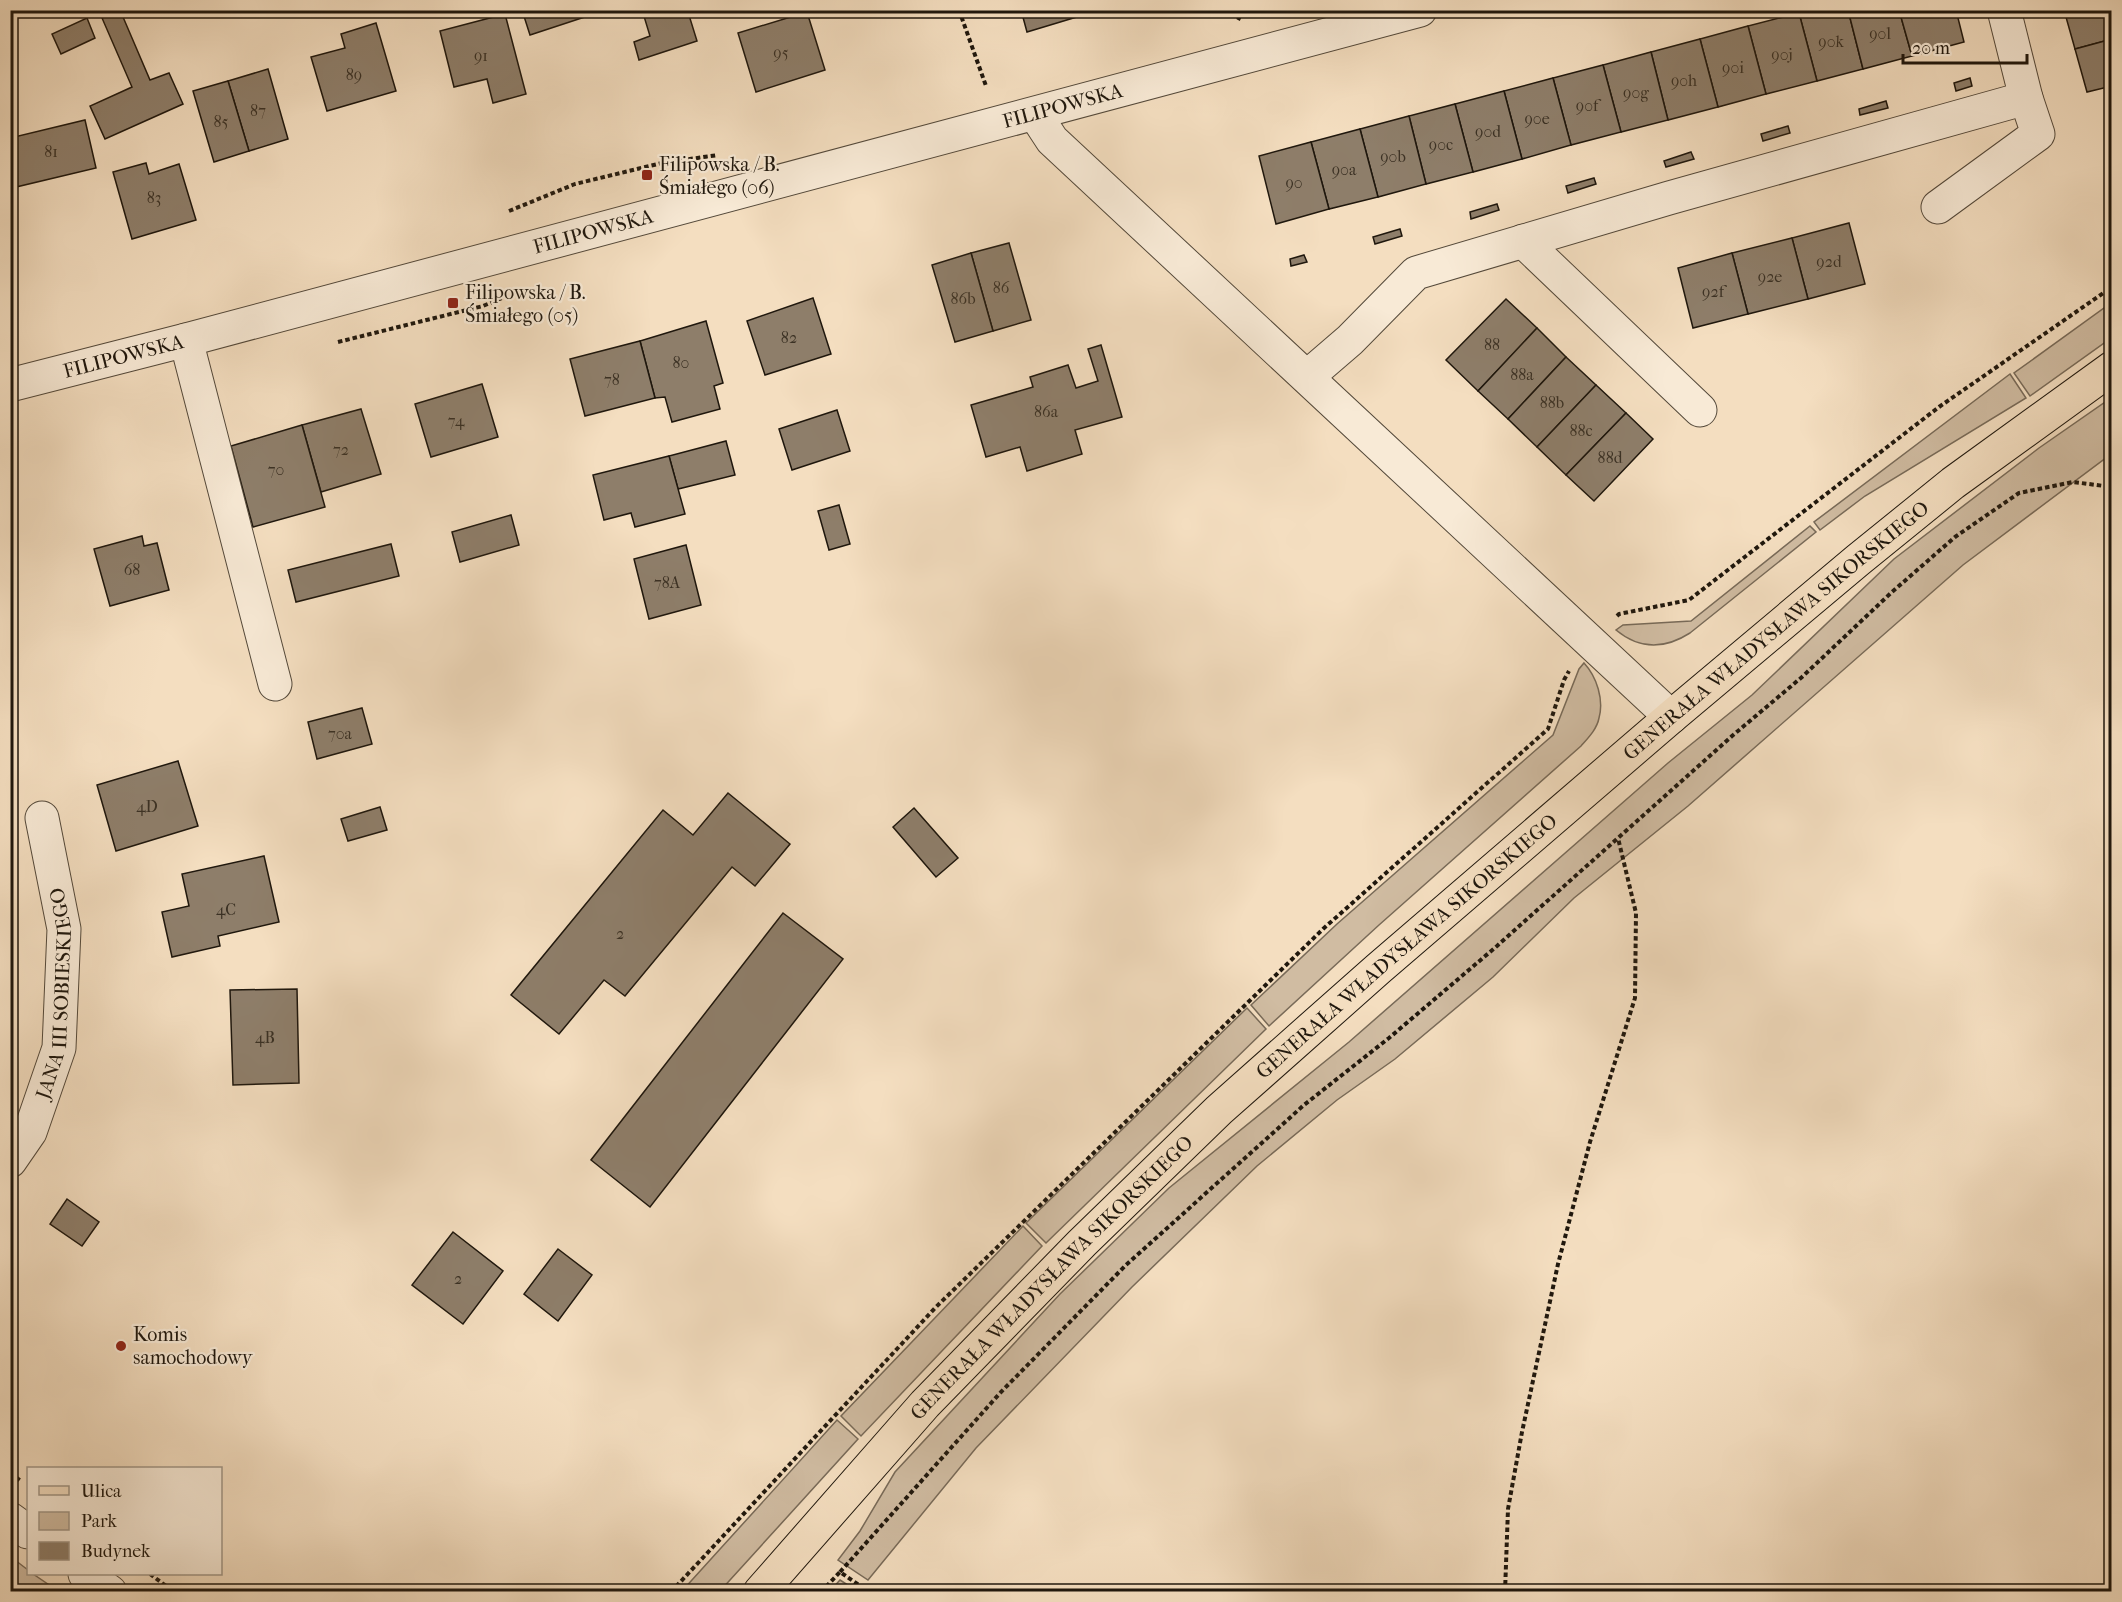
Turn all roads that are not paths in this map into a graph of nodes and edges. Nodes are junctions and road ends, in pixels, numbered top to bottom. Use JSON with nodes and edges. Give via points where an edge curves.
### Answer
{"nodes":[{"id":1,"x":1420,"y":10,"type":"edge"},
{"id":2,"x":2004,"y":10,"type":"edge"},
{"id":3,"x":2026,"y":98,"type":"junction"},
{"id":4,"x":1035,"y":114,"type":"junction"},
{"id":5,"x":1938,"y":207,"type":"dead end"},
{"id":6,"x":1523,"y":241,"type":"junction"},
{"id":7,"x":186,"y":340,"type":"junction"},
{"id":8,"x":2112,"y":368,"type":"edge"},
{"id":9,"x":1307,"y":378,"type":"junction"},
{"id":10,"x":10,"y":385,"type":"edge"},
{"id":11,"x":1700,"y":410,"type":"dead end"},
{"id":12,"x":275,"y":684,"type":"dead end"},
{"id":13,"x":1671,"y":717,"type":"junction"},
{"id":14,"x":42,"y":818,"type":"dead end"},
{"id":15,"x":10,"y":1161,"type":"edge"},
{"id":16,"x":10,"y":1519,"type":"edge"},
{"id":17,"x":27,"y":1531,"type":"edge"},
{"id":18,"x":87,"y":1575,"type":"edge"},
{"id":19,"x":760,"y":1591,"type":"edge"},
{"id":20,"x":110,"y":1592,"type":"edge"}],
"edges":[{"from":1,"to":4,"type":"street","name":"FILIPOWSKA"},
{"from":2,"to":3,"type":"street"},
{"from":3,"to":5,"type":"street","via":[[2038,134]]},
{"from":3,"to":6,"type":"street"},
{"from":4,"to":7,"type":"street","name":"FILIPOWSKA"},
{"from":4,"to":9,"type":"street","via":[[1052,140]]},
{"from":6,"to":9,"type":"street","via":[[1416,273]]},
{"from":6,"to":11,"type":"street"},
{"from":7,"to":10,"type":"street","name":"FILIPOWSKA"},
{"from":7,"to":12,"type":"street"},
{"from":8,"to":13,"type":"main road","name":"GENERAŁA WŁADYSŁAWA SIKORSKIEGO","via":[[1953,483]]},
{"from":9,"to":13,"type":"street"},
{"from":13,"to":19,"type":"main road","name":"GENERAŁA WŁADYSŁAWA SIKORSKIEGO","via":[[1211,1118],[924,1404]]},
{"from":14,"to":15,"type":"street","name":"JANA III SOBIESKIEGO","via":[[64,929],[58,1048],[30,1132]]},
{"from":16,"to":17,"type":"street"},
{"from":18,"to":20,"type":"street"}]}
